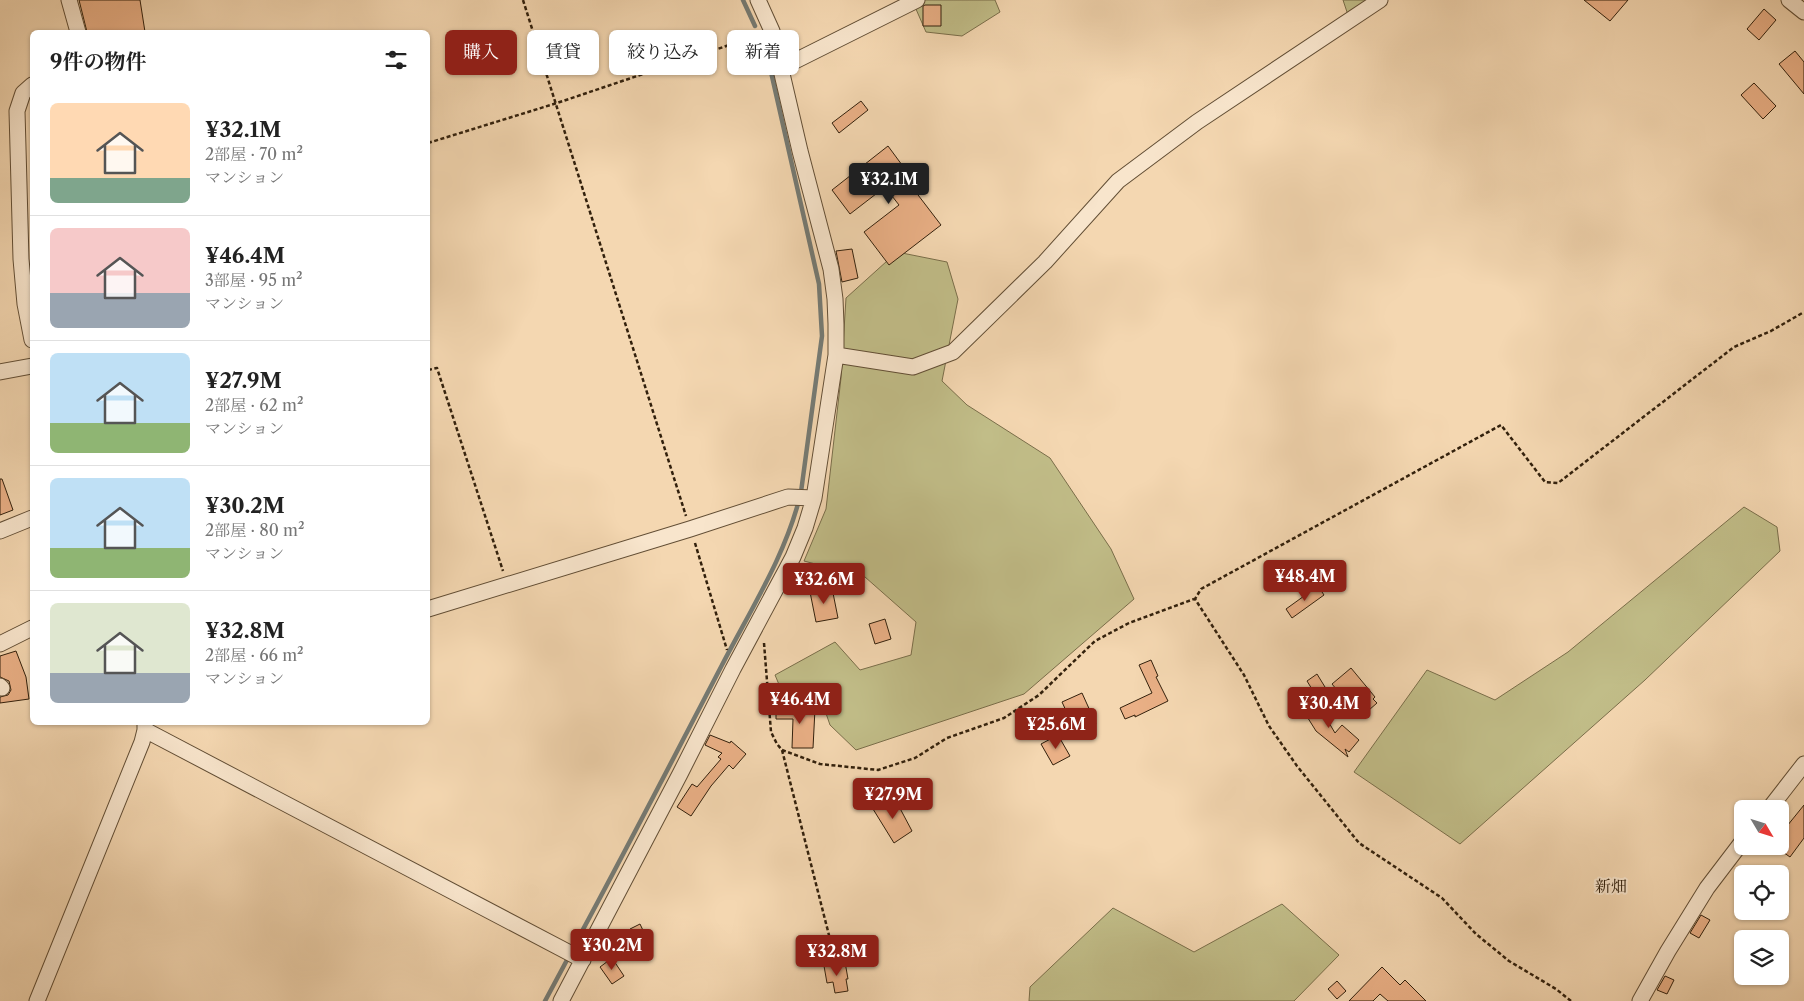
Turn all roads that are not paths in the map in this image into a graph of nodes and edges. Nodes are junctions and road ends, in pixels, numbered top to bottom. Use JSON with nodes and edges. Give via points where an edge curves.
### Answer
{"nodes":[{"id":1,"x":69,"y":0,"type":"edge"},
{"id":2,"x":758,"y":0,"type":"edge"},
{"id":3,"x":917,"y":0,"type":"edge"},
{"id":4,"x":1380,"y":0,"type":"edge"},
{"id":5,"x":1789,"y":0,"type":"edge"},
{"id":6,"x":1804,"y":12,"type":"edge"},
{"id":7,"x":77,"y":30,"type":"edge"},
{"id":8,"x":772,"y":30,"type":"edge"},
{"id":9,"x":799,"y":59,"type":"edge"},
{"id":10,"x":783,"y":75,"type":"edge"},
{"id":11,"x":30,"y":87,"type":"edge"},
{"id":12,"x":30,"y":330,"type":"edge"},
{"id":13,"x":836,"y":355,"type":"junction"},
{"id":14,"x":30,"y":366,"type":"edge"},
{"id":15,"x":0,"y":372,"type":"edge"},
{"id":16,"x":804,"y":498,"type":"junction"},
{"id":17,"x":30,"y":519,"type":"edge"},
{"id":18,"x":0,"y":530,"type":"edge"},
{"id":19,"x":430,"y":608,"type":"edge"},
{"id":20,"x":30,"y":629,"type":"edge"},
{"id":21,"x":0,"y":644,"type":"edge"},
{"id":22,"x":145,"y":726,"type":"edge"},
{"id":23,"x":1804,"y":764,"type":"edge"},
{"id":24,"x":1776,"y":800,"type":"edge"},
{"id":25,"x":1734,"y":853,"type":"edge"},
{"id":26,"x":583,"y":960,"type":"junction"},
{"id":27,"x":37,"y":1001,"type":"edge"},
{"id":28,"x":561,"y":1001,"type":"edge"},
{"id":29,"x":1640,"y":1001,"type":"edge"}],
"edges":[{"from":1,"to":7,"type":"street"},
{"from":2,"to":8,"type":"street"},
{"from":3,"to":9,"type":"street"},
{"from":4,"to":13,"type":"street","via":[[1197,122],[1118,180],[1045,262],[953,352],[912,367]]},
{"from":5,"to":6,"type":"street"},
{"from":10,"to":13,"type":"street","via":[[831,270]]},
{"from":11,"to":12,"type":"street","via":[[23,93],[17,110],[21,259]]},
{"from":13,"to":16,"type":"street"},
{"from":14,"to":15,"type":"street"},
{"from":16,"to":19,"type":"street","via":[[788,497]]},
{"from":16,"to":26,"type":"street","via":[[805,528],[793,557]]},
{"from":17,"to":18,"type":"street"},
{"from":20,"to":21,"type":"street"},
{"from":22,"to":26,"type":"street"},
{"from":22,"to":27,"type":"street"},
{"from":23,"to":24,"type":"street"},
{"from":25,"to":29,"type":"street","via":[[1707,888]]},
{"from":26,"to":28,"type":"street"}]}
